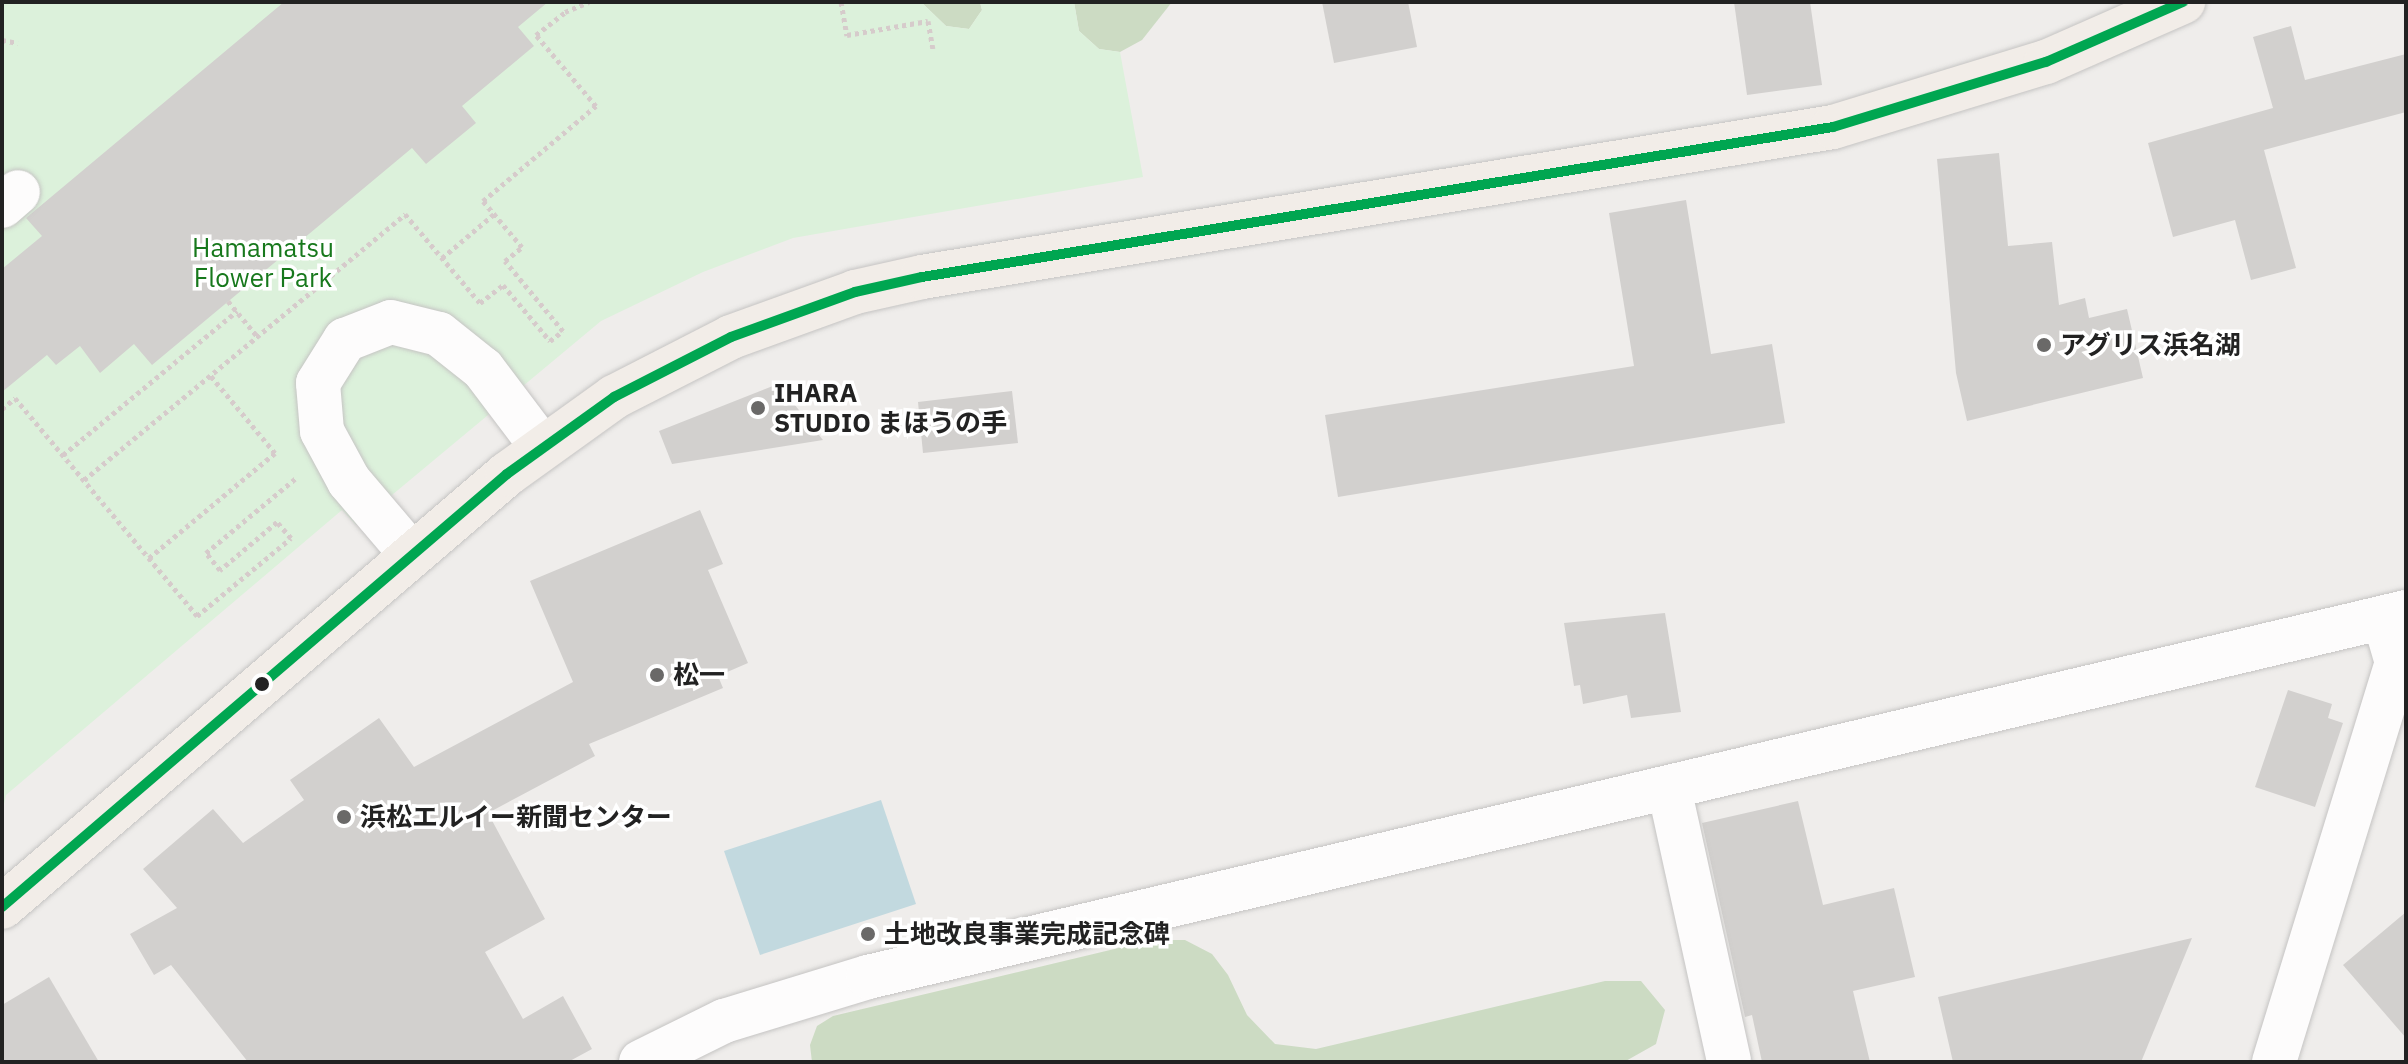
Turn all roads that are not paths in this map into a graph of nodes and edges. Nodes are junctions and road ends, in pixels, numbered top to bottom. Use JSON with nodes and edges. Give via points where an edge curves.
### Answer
{"nodes":[{"id":1,"x":2183,"y":2,"type":"edge"},
{"id":2,"x":542,"y":447,"type":"junction"},
{"id":3,"x":412,"y":555,"type":"junction"},
{"id":4,"x":2395,"y":615,"type":"edge"},
{"id":5,"x":1669,"y":788,"type":"junction"},
{"id":6,"x":2,"y":907,"type":"edge"},
{"id":7,"x":641,"y":1062,"type":"edge"},
{"id":8,"x":1729,"y":1062,"type":"edge"},
{"id":9,"x":2274,"y":1062,"type":"edge"}],
"edges":[{"from":1,"to":2,"type":"main road","via":[[2046,62],[1833,127],[1053,253],[855,292],[793,312],[672,365]]},
{"from":2,"to":3,"type":"main road"},
{"from":2,"to":3,"type":"street","via":[[483,369],[439,334],[391,322],[345,340],[318,383],[322,431],[349,481]]},
{"from":3,"to":6,"type":"main road"},
{"from":4,"to":5,"type":"street"},
{"from":4,"to":9,"type":"street","via":[[2397,663]]},
{"from":5,"to":7,"type":"street","via":[[795,996],[724,1021]]},
{"from":5,"to":8,"type":"street"}]}
